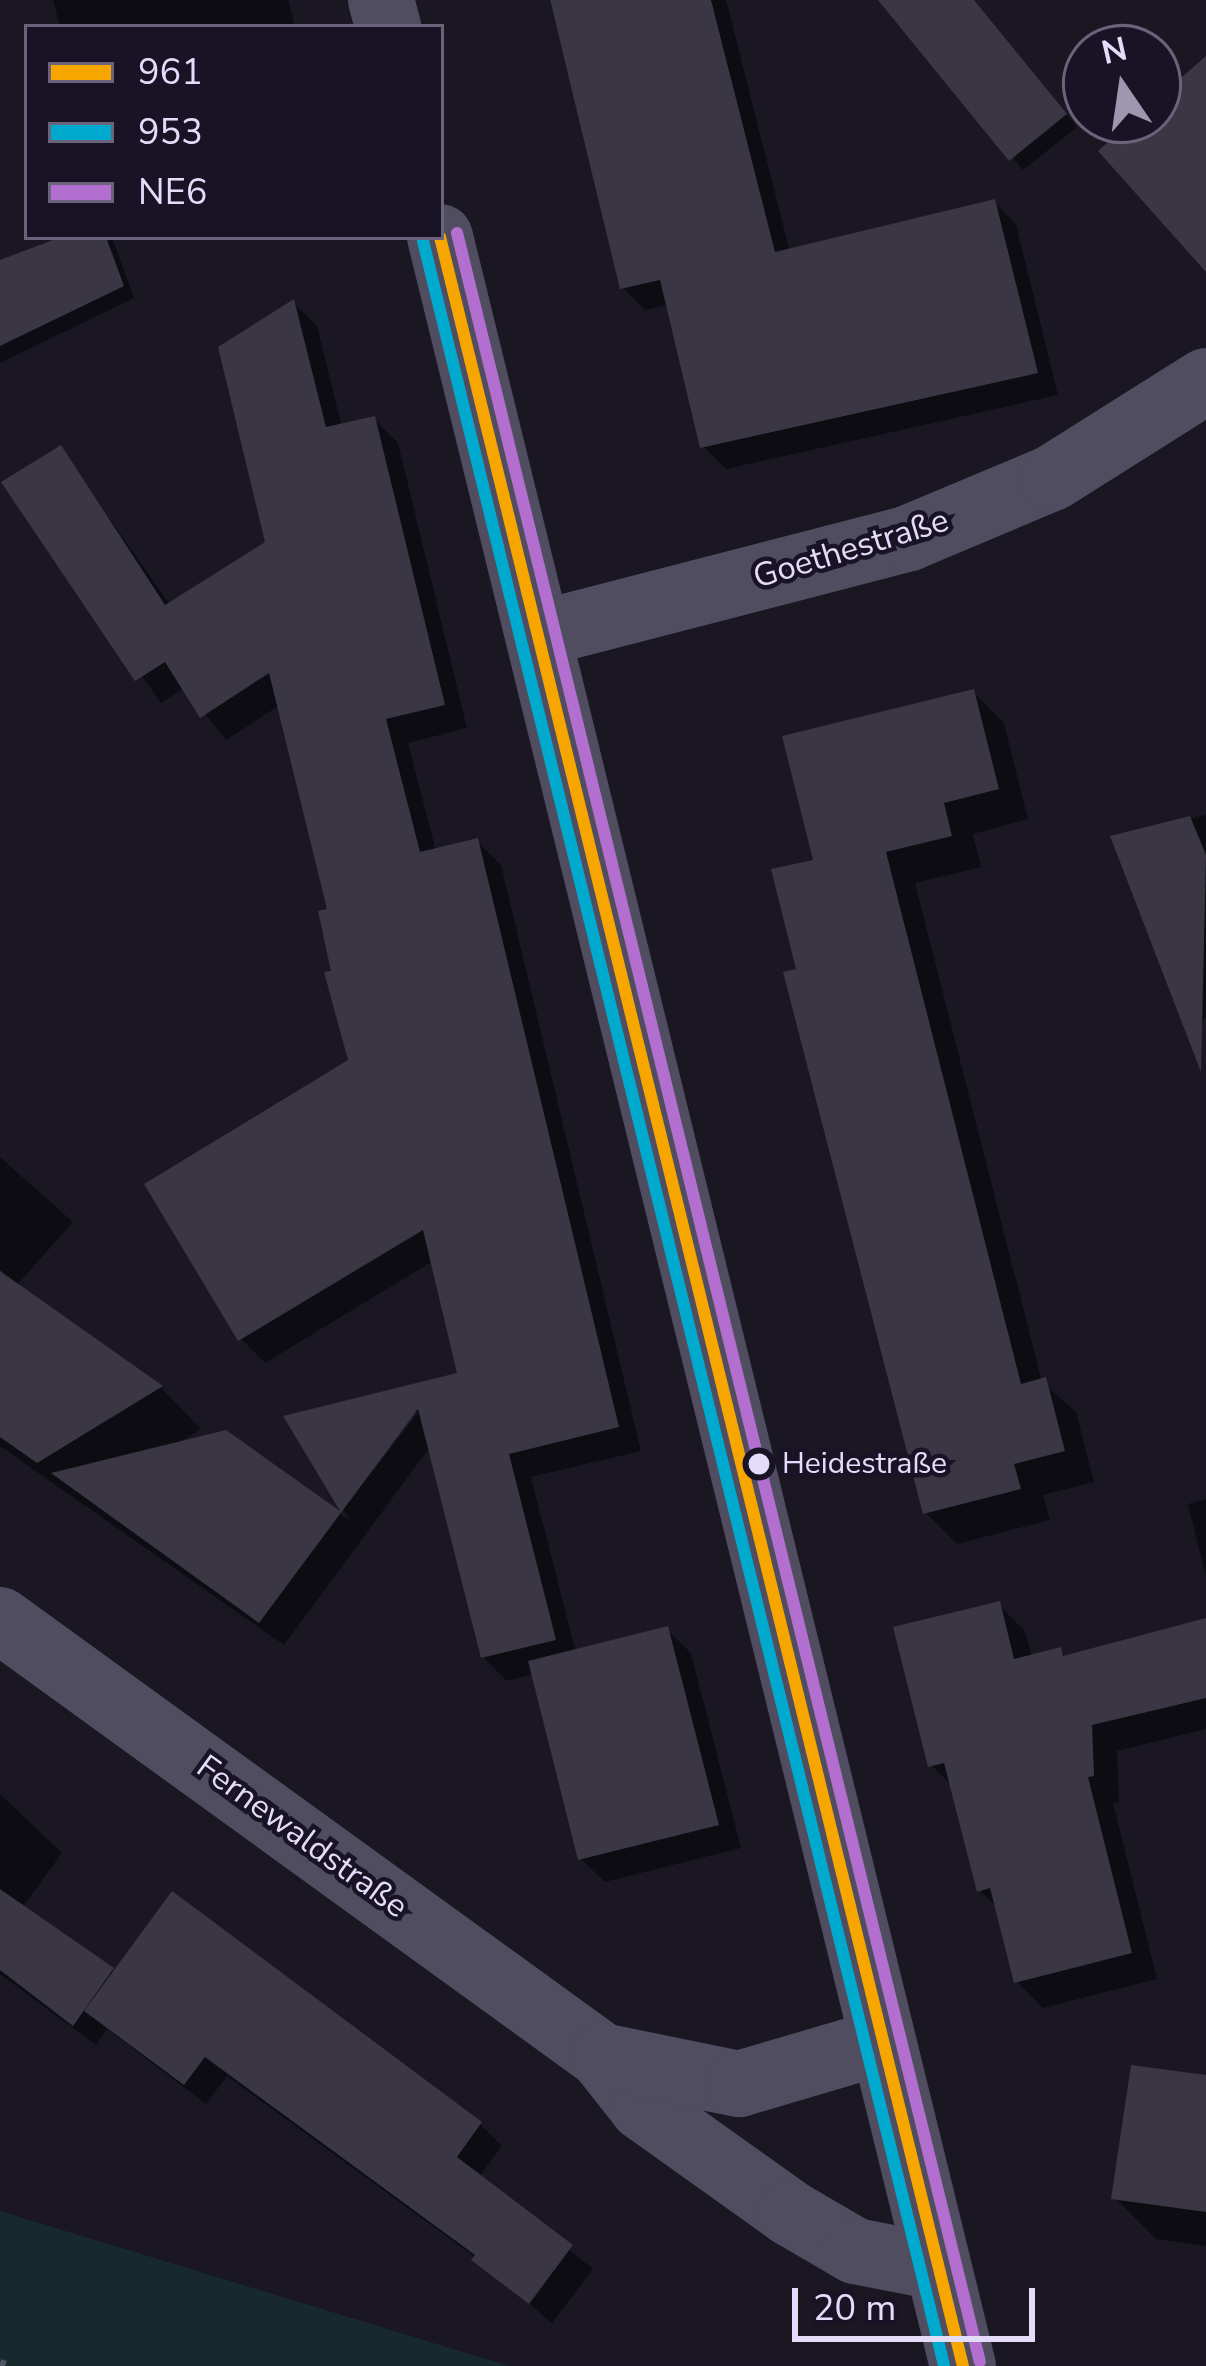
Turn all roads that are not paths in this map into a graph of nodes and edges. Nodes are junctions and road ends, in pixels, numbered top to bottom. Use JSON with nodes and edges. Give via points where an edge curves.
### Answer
{"nodes":[{"id":1,"x":441,"y":240,"type":"edge"},
{"id":2,"x":1206,"y":381,"type":"edge"},
{"id":3,"x":539,"y":634,"type":"junction"},
{"id":4,"x":0,"y":1621,"type":"edge"},
{"id":5,"x":882,"y":2042,"type":"junction"},
{"id":6,"x":602,"y":2056,"type":"junction"},
{"id":7,"x":937,"y":2267,"type":"junction"},
{"id":8,"x":976,"y":2364,"type":"edge"}],
"edges":[{"from":1,"to":3,"type":"street"},
{"from":2,"to":3,"type":"street","name":"Goethestraße","via":[[1052,478],[909,538]]},
{"from":3,"to":5,"type":"street"},
{"from":4,"to":6,"type":"street","name":"Fernewaldstraße"},
{"from":5,"to":6,"type":"street","name":"Fernewaldstraße","via":[[739,2084]]},
{"from":5,"to":7,"type":"street"},
{"from":6,"to":7,"type":"street","name":"Fernewaldstraße","via":[[643,2108],[790,2213],[855,2251]]},
{"from":7,"to":8,"type":"street"}]}
